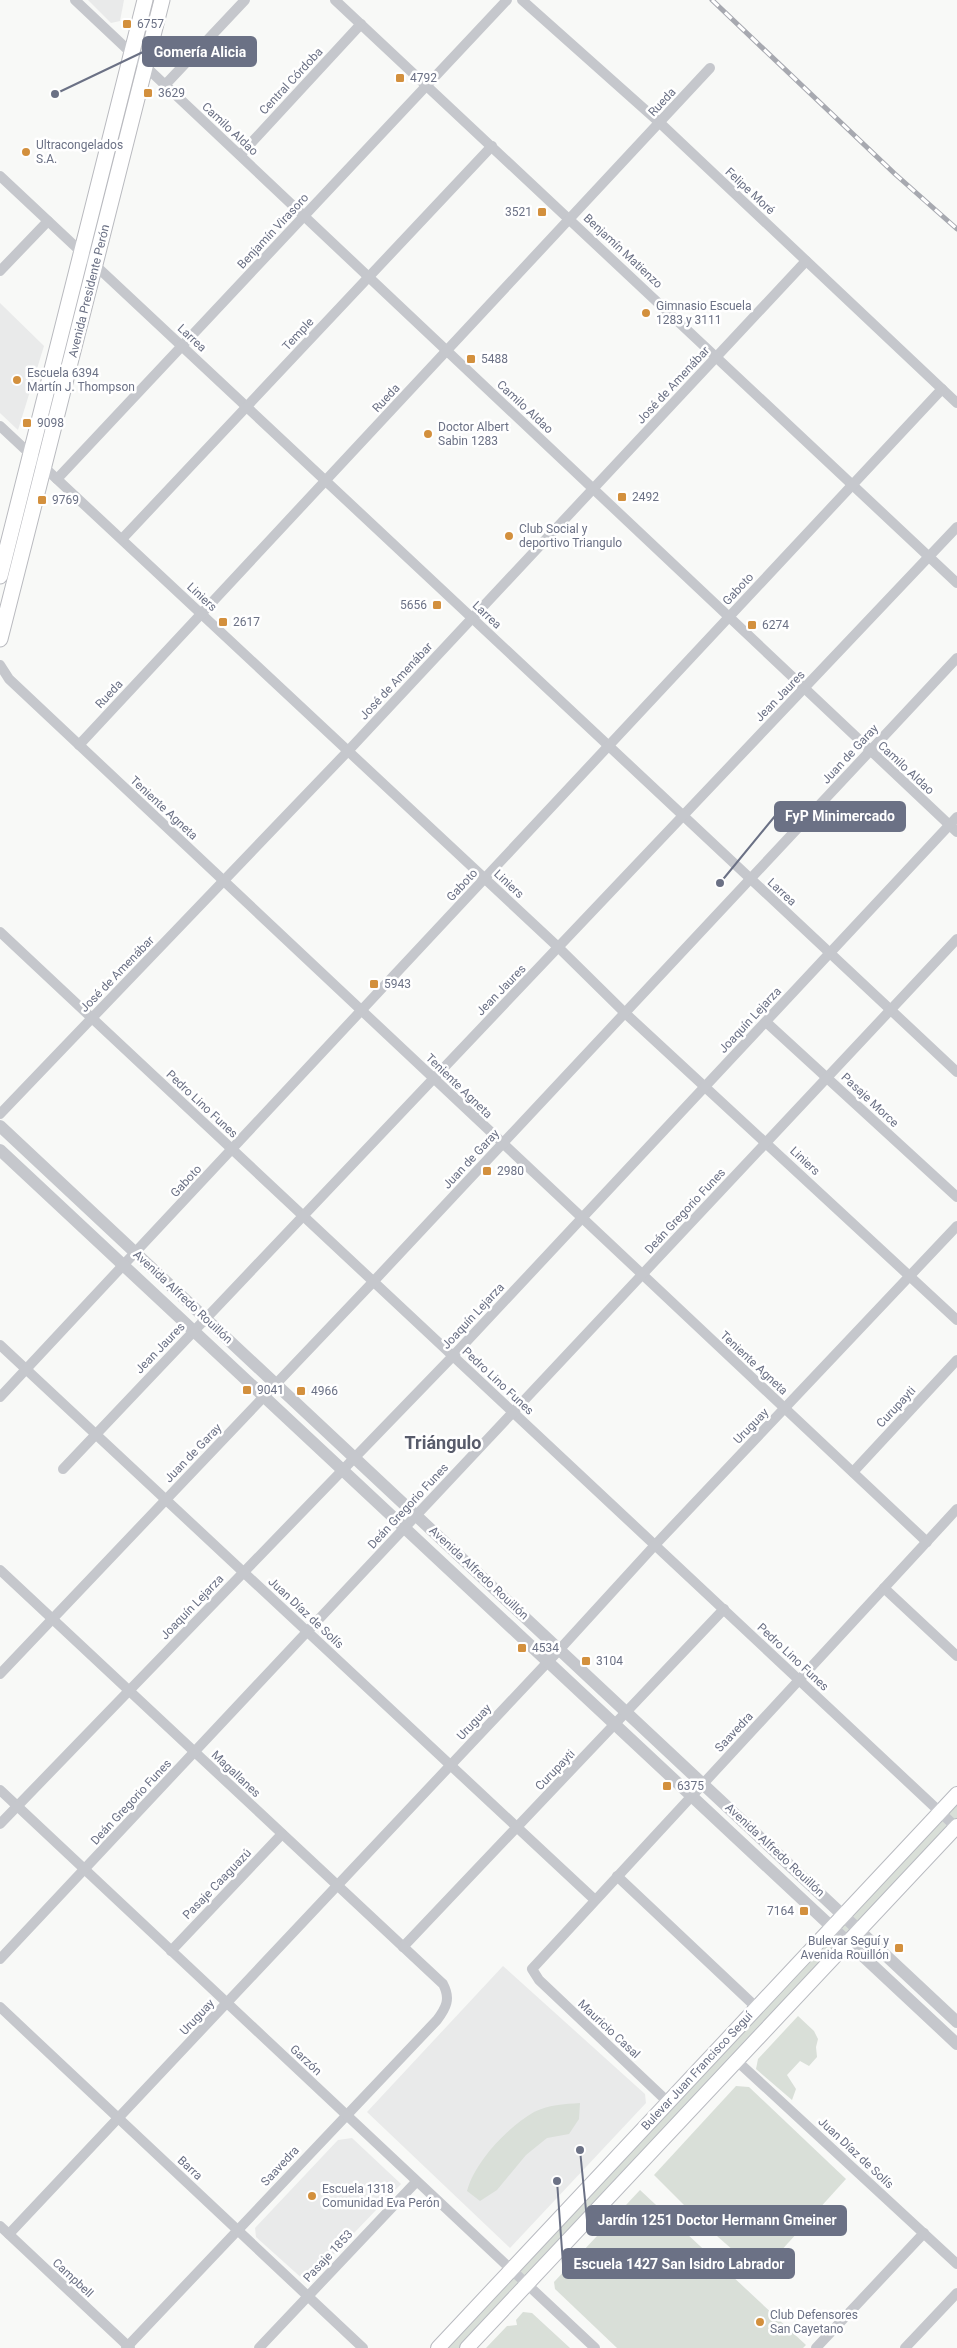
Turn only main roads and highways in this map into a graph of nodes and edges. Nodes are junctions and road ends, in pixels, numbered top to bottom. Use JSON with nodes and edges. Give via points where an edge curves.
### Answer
{"nodes":[{"id":1,"x":145,"y":0,"type":"edge"},
{"id":2,"x":162,"y":0,"type":"edge"},
{"id":3,"x":0,"y":576,"type":"edge"},
{"id":4,"x":0,"y":640,"type":"edge"},
{"id":5,"x":957,"y":1794,"type":"edge"},
{"id":6,"x":957,"y":1827,"type":"edge"},
{"id":7,"x":438,"y":2348,"type":"edge"},
{"id":8,"x":467,"y":2348,"type":"edge"}],
"edges":[{"from":1,"to":3,"type":"main road","name":"Avenida Presidente Perón"},
{"from":2,"to":4,"type":"main road","name":"Avenida Presidente Perón"},
{"from":5,"to":7,"type":"main road","name":"Bulevar Juan Francisco Seguí"},
{"from":6,"to":8,"type":"main road","name":"Bulevar Juan Francisco Seguí"}]}
